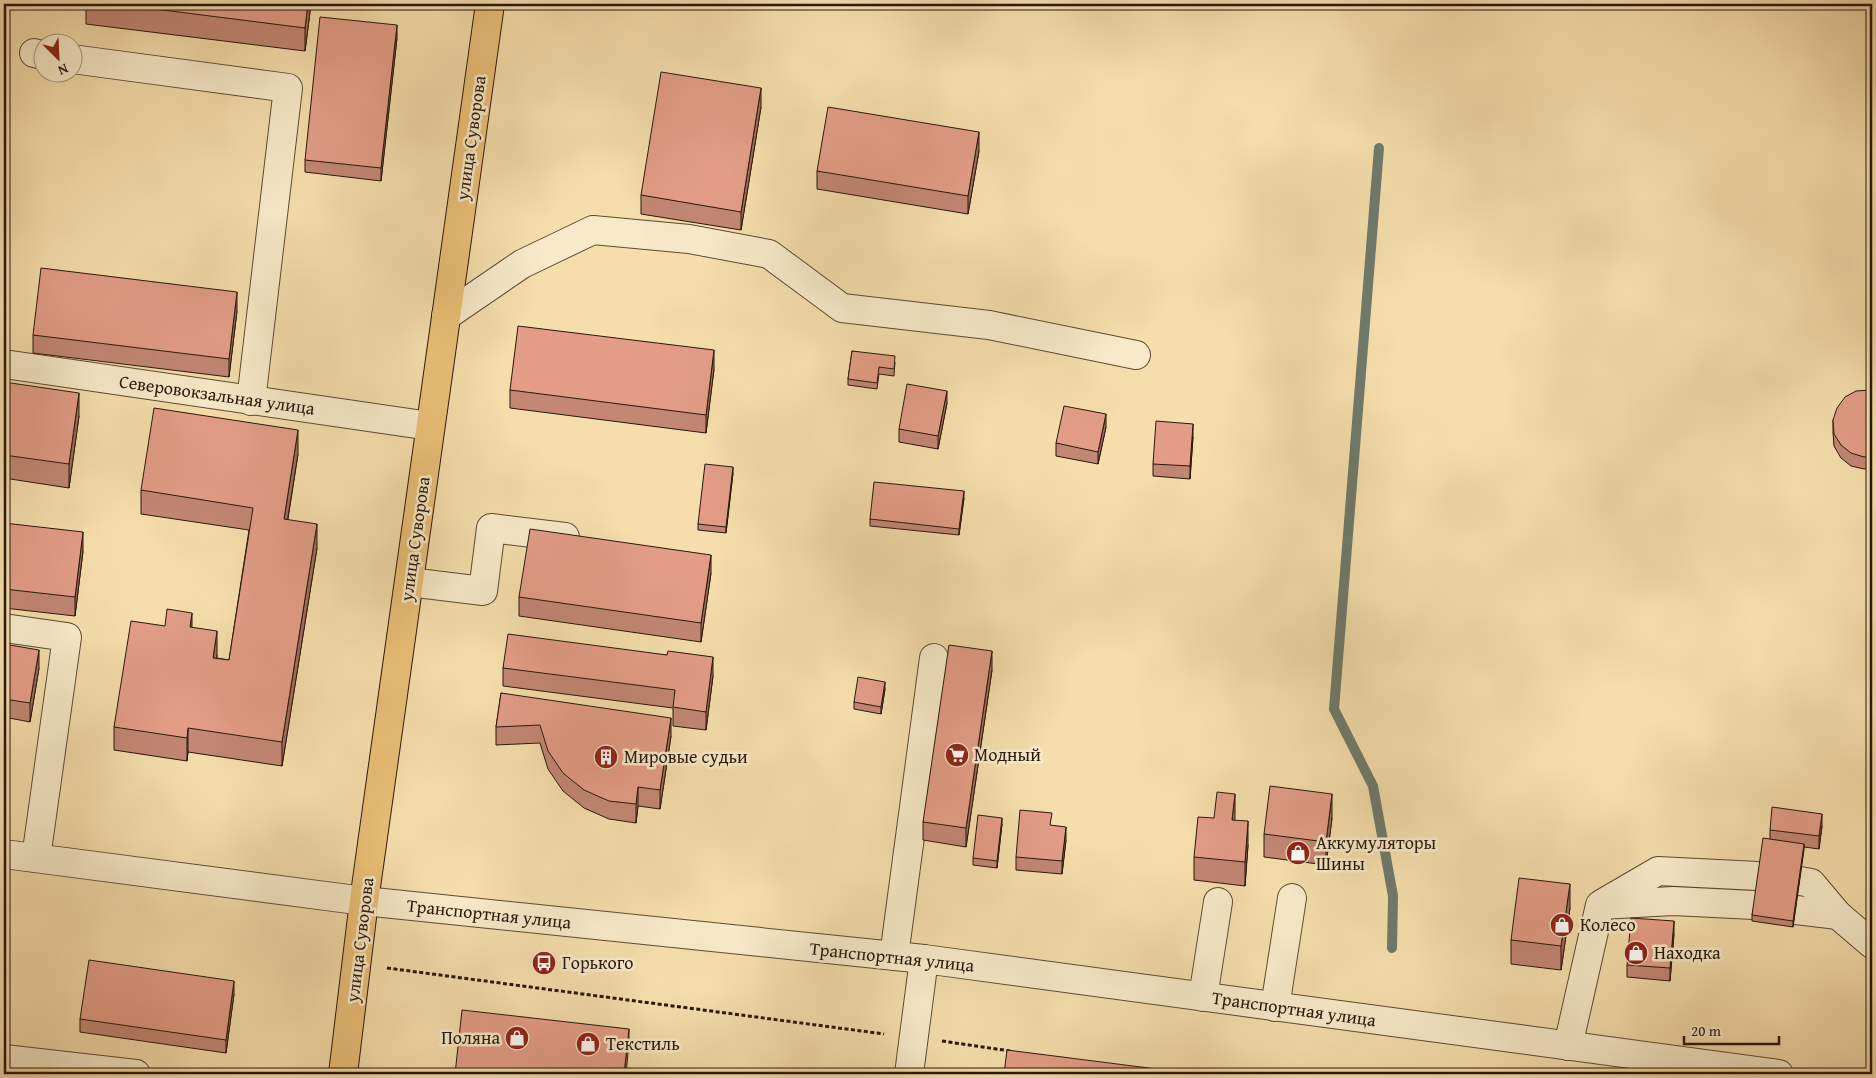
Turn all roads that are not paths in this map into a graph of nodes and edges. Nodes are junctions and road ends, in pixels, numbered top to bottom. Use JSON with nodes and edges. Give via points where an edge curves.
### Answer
{"nodes":[{"id":1,"x":490,"y":4,"type":"edge"},
{"id":2,"x":82,"y":60,"type":"edge"},
{"id":3,"x":446,"y":316,"type":"junction"},
{"id":4,"x":1136,"y":355,"type":"dead end"},
{"id":5,"x":4,"y":364,"type":"edge"},
{"id":6,"x":251,"y":401,"type":"junction"},
{"id":7,"x":430,"y":426,"type":"junction"},
{"id":8,"x":588,"y":540,"type":"edge"},
{"id":9,"x":409,"y":582,"type":"junction"},
{"id":10,"x":4,"y":628,"type":"edge"},
{"id":11,"x":934,"y":658,"type":"dead end"},
{"id":12,"x":4,"y":854,"type":"edge"},
{"id":13,"x":36,"y":858,"type":"junction"},
{"id":14,"x":1758,"y":876,"type":"edge"},
{"id":15,"x":1800,"y":881,"type":"edge"},
{"id":16,"x":1292,"y":898,"type":"dead end"},
{"id":17,"x":364,"y":901,"type":"junction"},
{"id":18,"x":1218,"y":902,"type":"dead end"},
{"id":19,"x":1754,"y":904,"type":"edge"},
{"id":20,"x":1600,"y":905,"type":"junction"},
{"id":21,"x":1796,"y":910,"type":"edge"},
{"id":22,"x":1838,"y":914,"type":"junction"},
{"id":23,"x":1872,"y":944,"type":"edge"},
{"id":24,"x":894,"y":956,"type":"junction"},
{"id":25,"x":924,"y":959,"type":"junction"},
{"id":26,"x":1203,"y":997,"type":"junction"},
{"id":27,"x":1275,"y":1007,"type":"junction"},
{"id":28,"x":1568,"y":1046,"type":"junction"},
{"id":29,"x":4,"y":1059,"type":"edge"},
{"id":30,"x":48,"y":1069,"type":"edge"},
{"id":31,"x":136,"y":1074,"type":"edge"},
{"id":32,"x":343,"y":1074,"type":"edge"},
{"id":33,"x":909,"y":1074,"type":"edge"},
{"id":34,"x":1779,"y":1074,"type":"edge"}],
"edges":[{"from":1,"to":3,"type":"main road","name":"улица Суворова"},
{"from":2,"to":6,"type":"street","via":[[288,88]]},
{"from":3,"to":4,"type":"street","via":[[522,264],[593,230],[689,239],[769,254],[842,308],[989,325]]},
{"from":3,"to":7,"type":"main road","name":"улица Суворова"},
{"from":5,"to":6,"type":"street","name":"Северовокзальная улица"},
{"from":6,"to":7,"type":"street","name":"Северовокзальная улица"},
{"from":7,"to":9,"type":"main road","name":"улица Суворова"},
{"from":8,"to":9,"type":"street","via":[[491,528],[483,591]]},
{"from":9,"to":17,"type":"main road","name":"улица Суворова"},
{"from":10,"to":13,"type":"street","via":[[67,637]]},
{"from":11,"to":24,"type":"street"},
{"from":12,"to":13,"type":"street","name":"Транспортная улица"},
{"from":13,"to":17,"type":"street","name":"Транспортная улица"},
{"from":14,"to":20,"type":"street","via":[[1658,871]]},
{"from":15,"to":22,"type":"street","via":[[1811,883]]},
{"from":16,"to":27,"type":"street"},
{"from":17,"to":24,"type":"street","name":"Транспортная улица"},
{"from":17,"to":32,"type":"main road","name":"улица Суворова"},
{"from":18,"to":26,"type":"street"},
{"from":19,"to":20,"type":"street","via":[[1673,901]]},
{"from":20,"to":28,"type":"street"},
{"from":21,"to":22,"type":"street"},
{"from":22,"to":23,"type":"street"},
{"from":24,"to":25,"type":"street","name":"Транспортная улица"},
{"from":25,"to":26,"type":"street","name":"Транспортная улица"},
{"from":25,"to":33,"type":"street"},
{"from":26,"to":27,"type":"street","name":"Транспортная улица"},
{"from":27,"to":28,"type":"street","name":"Транспортная улица"},
{"from":28,"to":34,"type":"street","name":"Транспортная улица"},
{"from":29,"to":30,"type":"street"},
{"from":30,"to":31,"type":"street"}]}
